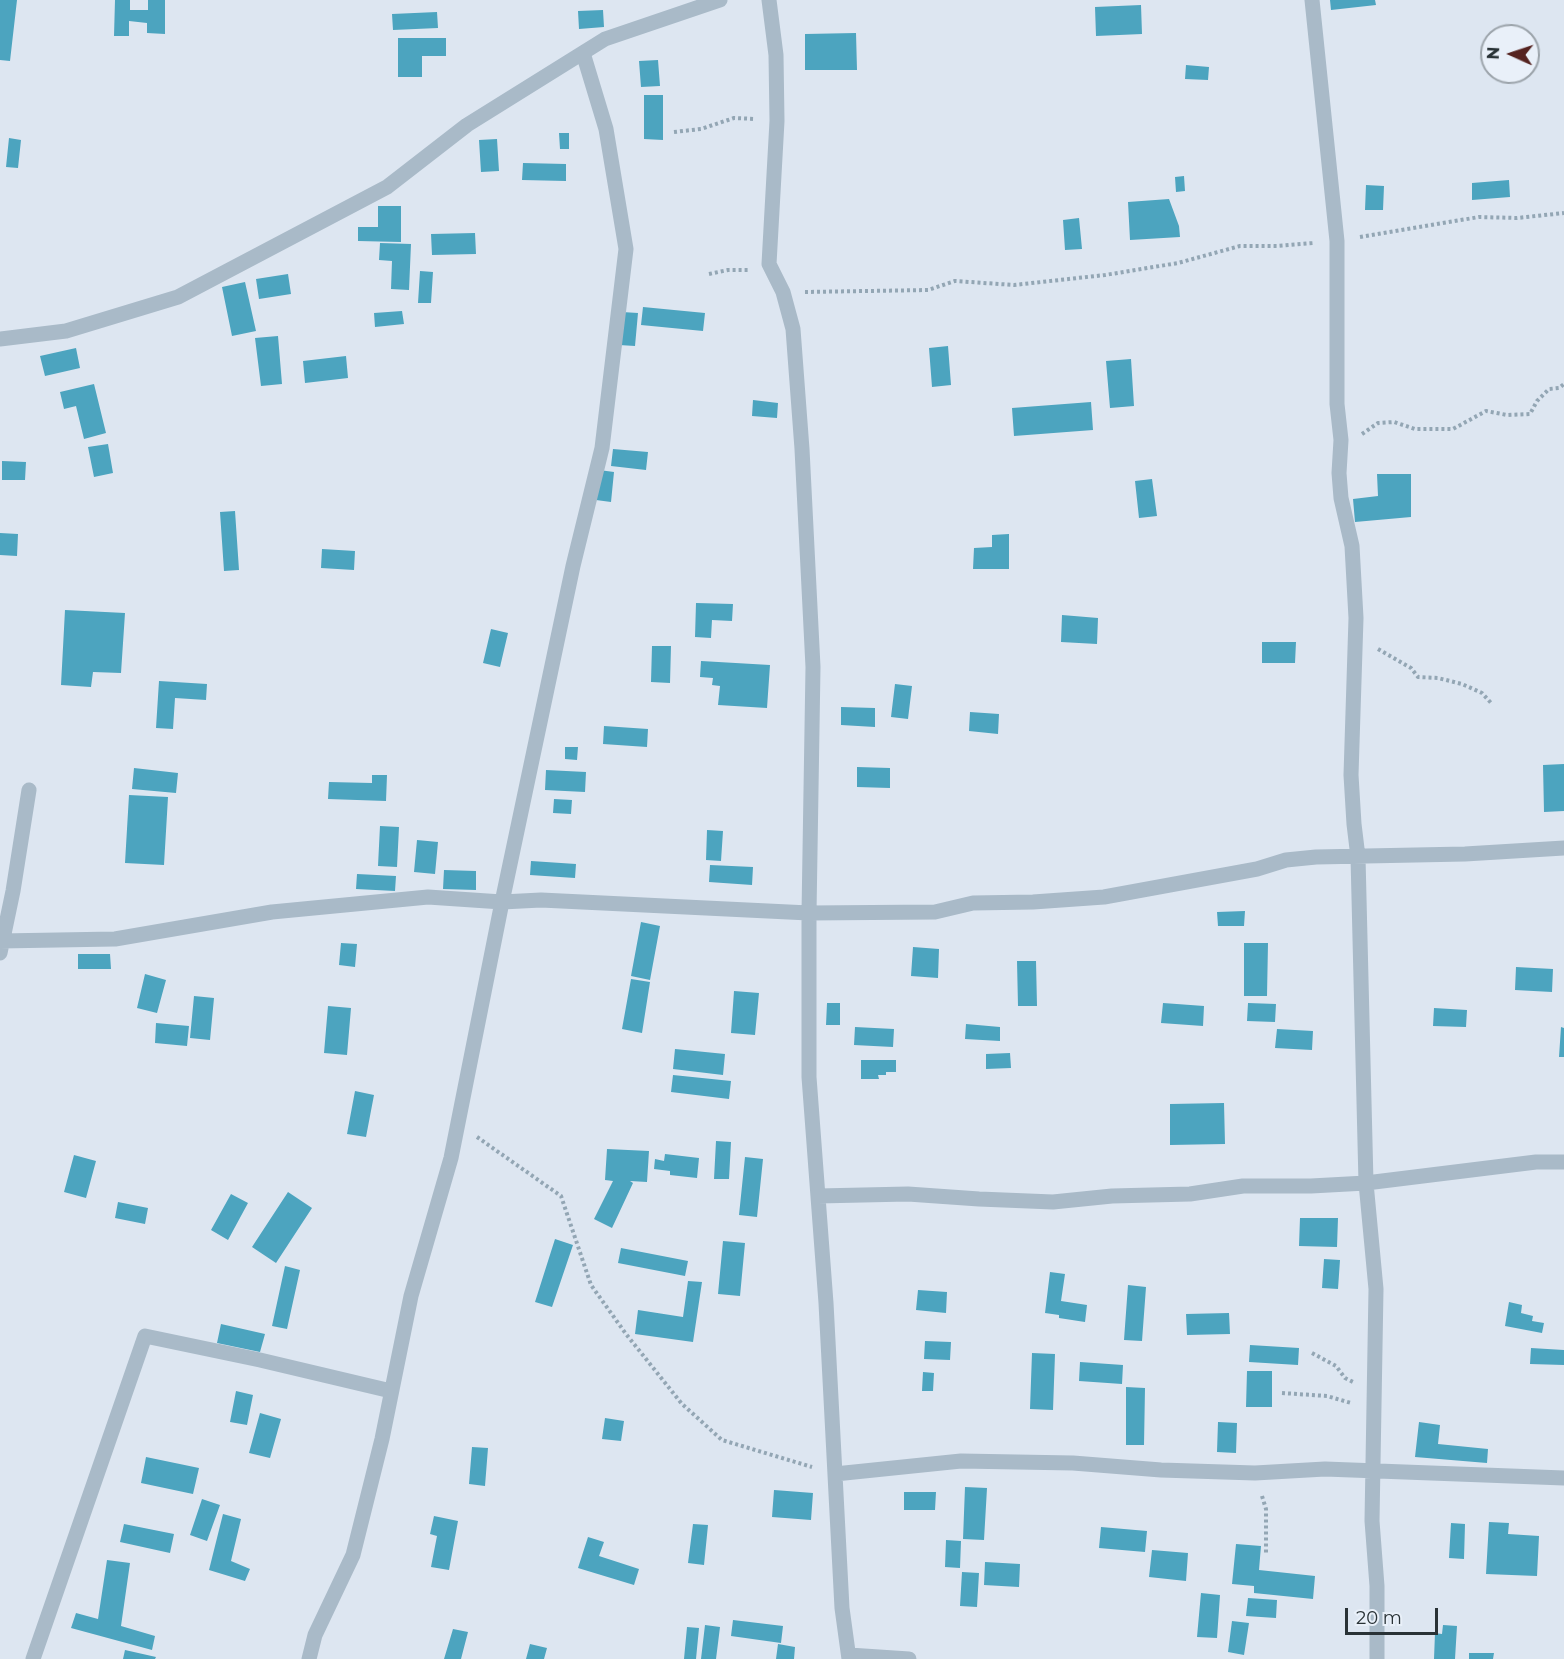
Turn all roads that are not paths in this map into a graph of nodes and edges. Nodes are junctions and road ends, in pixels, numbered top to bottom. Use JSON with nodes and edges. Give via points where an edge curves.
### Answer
{"nodes":[{"id":1,"x":720,"y":0,"type":"edge"},
{"id":2,"x":769,"y":0,"type":"edge"},
{"id":3,"x":1312,"y":0,"type":"edge"},
{"id":4,"x":583,"y":53,"type":"junction"},
{"id":5,"x":0,"y":339,"type":"edge"},
{"id":6,"x":29,"y":790,"type":"dead end"},
{"id":7,"x":1564,"y":848,"type":"edge"},
{"id":8,"x":1358,"y":857,"type":"junction"},
{"id":9,"x":502,"y":902,"type":"junction"},
{"id":10,"x":809,"y":914,"type":"junction"},
{"id":11,"x":1,"y":945,"type":"edge"},
{"id":12,"x":1564,"y":1162,"type":"edge"},
{"id":13,"x":1366,"y":1183,"type":"junction"},
{"id":14,"x":818,"y":1196,"type":"junction"},
{"id":15,"x":391,"y":1391,"type":"junction"},
{"id":16,"x":1372,"y":1470,"type":"junction"},
{"id":17,"x":835,"y":1474,"type":"junction"},
{"id":18,"x":1564,"y":1478,"type":"edge"},
{"id":19,"x":849,"y":1657,"type":"edge"},
{"id":20,"x":33,"y":1659,"type":"edge"},
{"id":21,"x":309,"y":1659,"type":"edge"},
{"id":22,"x":909,"y":1659,"type":"edge"},
{"id":23,"x":1377,"y":1659,"type":"edge"}],
"edges":[{"from":1,"to":4,"type":"street","via":[[605,39]]},
{"from":2,"to":10,"type":"street","via":[[776,55],[777,121],[769,264],[783,292],[793,328],[813,667]]},
{"from":3,"to":8,"type":"street","via":[[1337,241],[1339,473],[1352,546],[1356,618],[1351,775]]},
{"from":4,"to":5,"type":"street","via":[[467,125],[387,187],[178,297],[66,331]]},
{"from":4,"to":9,"type":"street","via":[[606,129],[626,249],[602,448]]},
{"from":6,"to":11,"type":"street"},
{"from":7,"to":8,"type":"street"},
{"from":8,"to":10,"type":"street","via":[[1286,860],[1257,869],[1104,897],[973,903],[935,912]]},
{"from":8,"to":13,"type":"street"},
{"from":9,"to":10,"type":"street","via":[[541,900]]},
{"from":9,"to":11,"type":"street","via":[[428,897],[272,912],[115,939]]},
{"from":9,"to":15,"type":"street","via":[[451,1158],[411,1296]]},
{"from":10,"to":14,"type":"street","via":[[809,1077]]},
{"from":12,"to":13,"type":"street"},
{"from":13,"to":14,"type":"street","via":[[1243,1186],[1190,1194],[1053,1202],[908,1194]]},
{"from":13,"to":16,"type":"street","via":[[1376,1289]]},
{"from":14,"to":17,"type":"street"},
{"from":15,"to":20,"type":"street","via":[[146,1336]]},
{"from":15,"to":21,"type":"street","via":[[353,1556],[315,1635]]},
{"from":16,"to":17,"type":"street","via":[[1255,1473],[961,1461]]},
{"from":16,"to":18,"type":"street"},
{"from":16,"to":23,"type":"street"},
{"from":17,"to":19,"type":"street","via":[[842,1608]]},
{"from":19,"to":22,"type":"street"}]}
